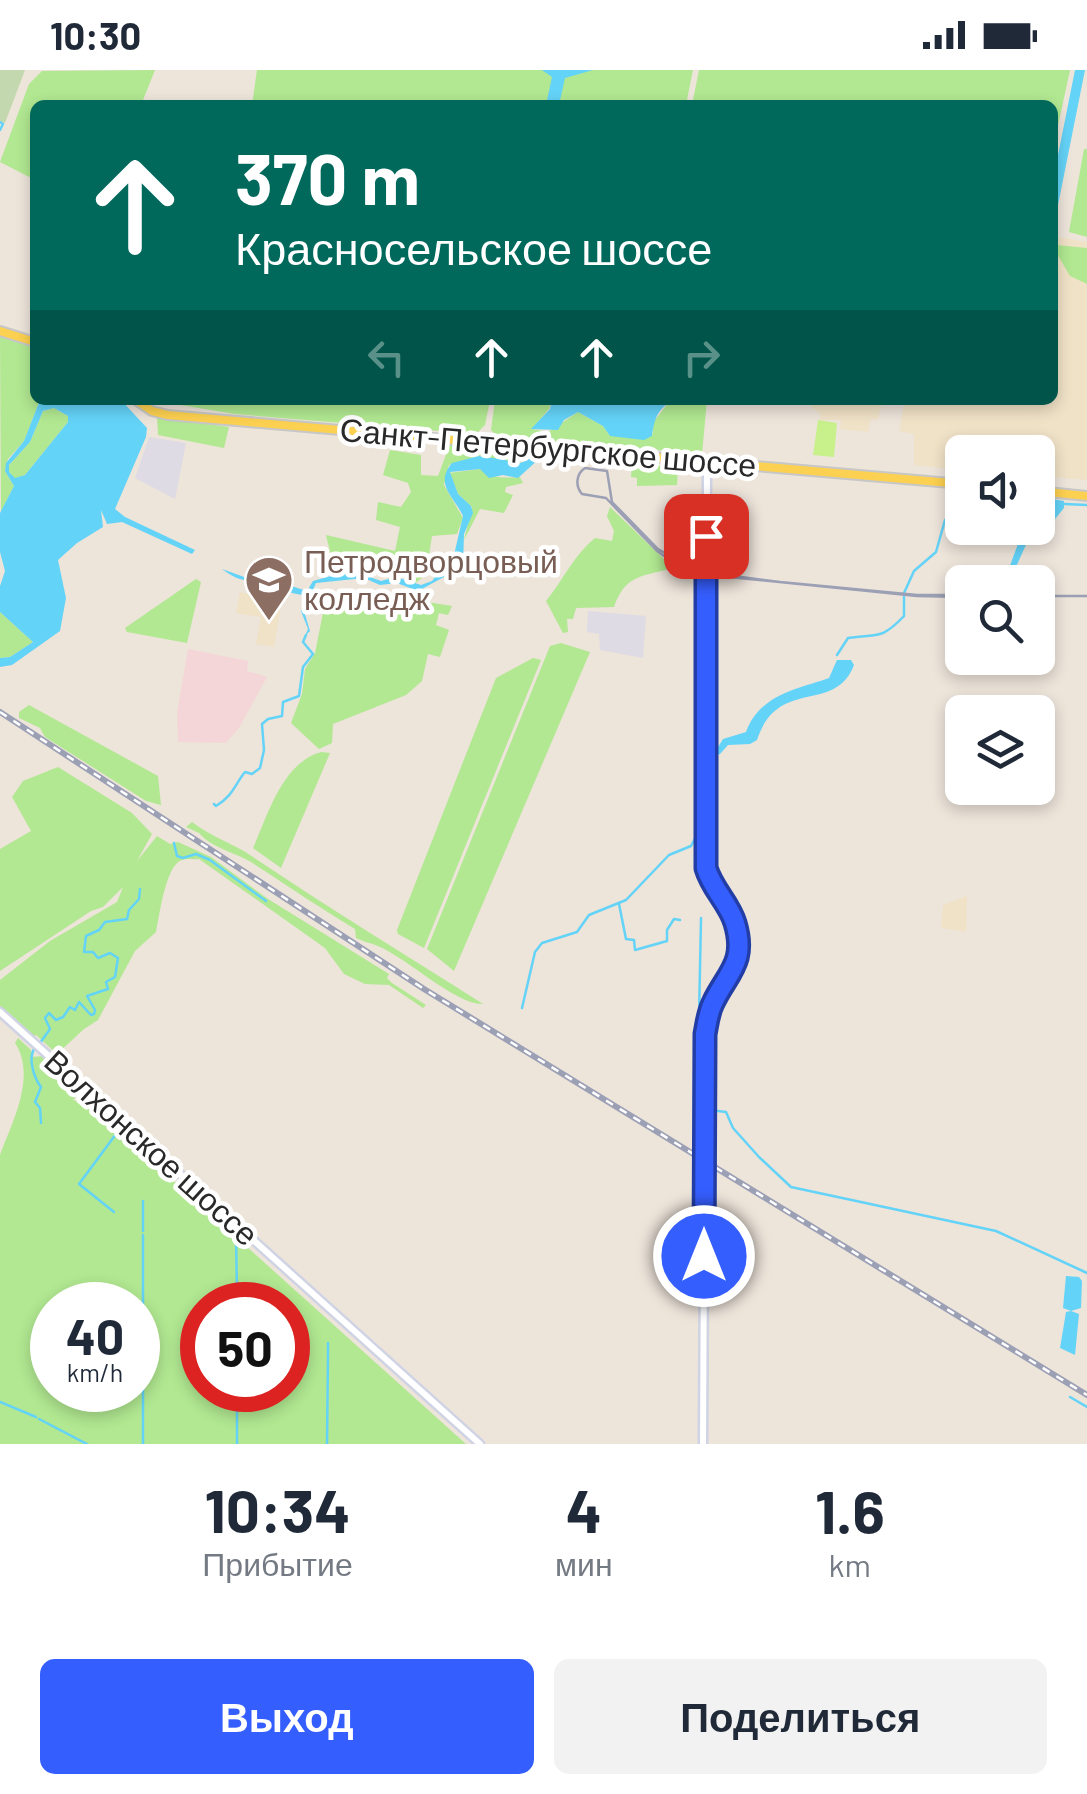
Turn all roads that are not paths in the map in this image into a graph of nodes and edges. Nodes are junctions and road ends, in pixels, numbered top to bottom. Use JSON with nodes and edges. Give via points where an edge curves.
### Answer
{"nodes":[{"id":1,"x":0,"y":329,"type":"edge"},
{"id":2,"x":30,"y":339,"type":"edge"},
{"id":3,"x":149,"y":405,"type":"edge"},
{"id":4,"x":707,"y":460,"type":"junction"},
{"id":5,"x":945,"y":481,"type":"edge"},
{"id":6,"x":1055,"y":491,"type":"edge"},
{"id":7,"x":1087,"y":494,"type":"edge"},
{"id":8,"x":0,"y":1012,"type":"edge"},
{"id":9,"x":480,"y":1444,"type":"edge"},
{"id":10,"x":703,"y":1444,"type":"edge"}],
"edges":[{"from":1,"to":2,"type":"main road"},
{"from":3,"to":4,"type":"main road","name":"Санкт-Петербургское шоссе"},
{"from":4,"to":5,"type":"main road","name":"Санкт-Петербургское шоссе"},
{"from":4,"to":10,"type":"main road","bridge":true,"via":[[706,868],[734,920],[738,947],[705,1034]]},
{"from":6,"to":7,"type":"main road"},
{"from":8,"to":9,"type":"main road","name":"Волхонское шоссе"}]}
